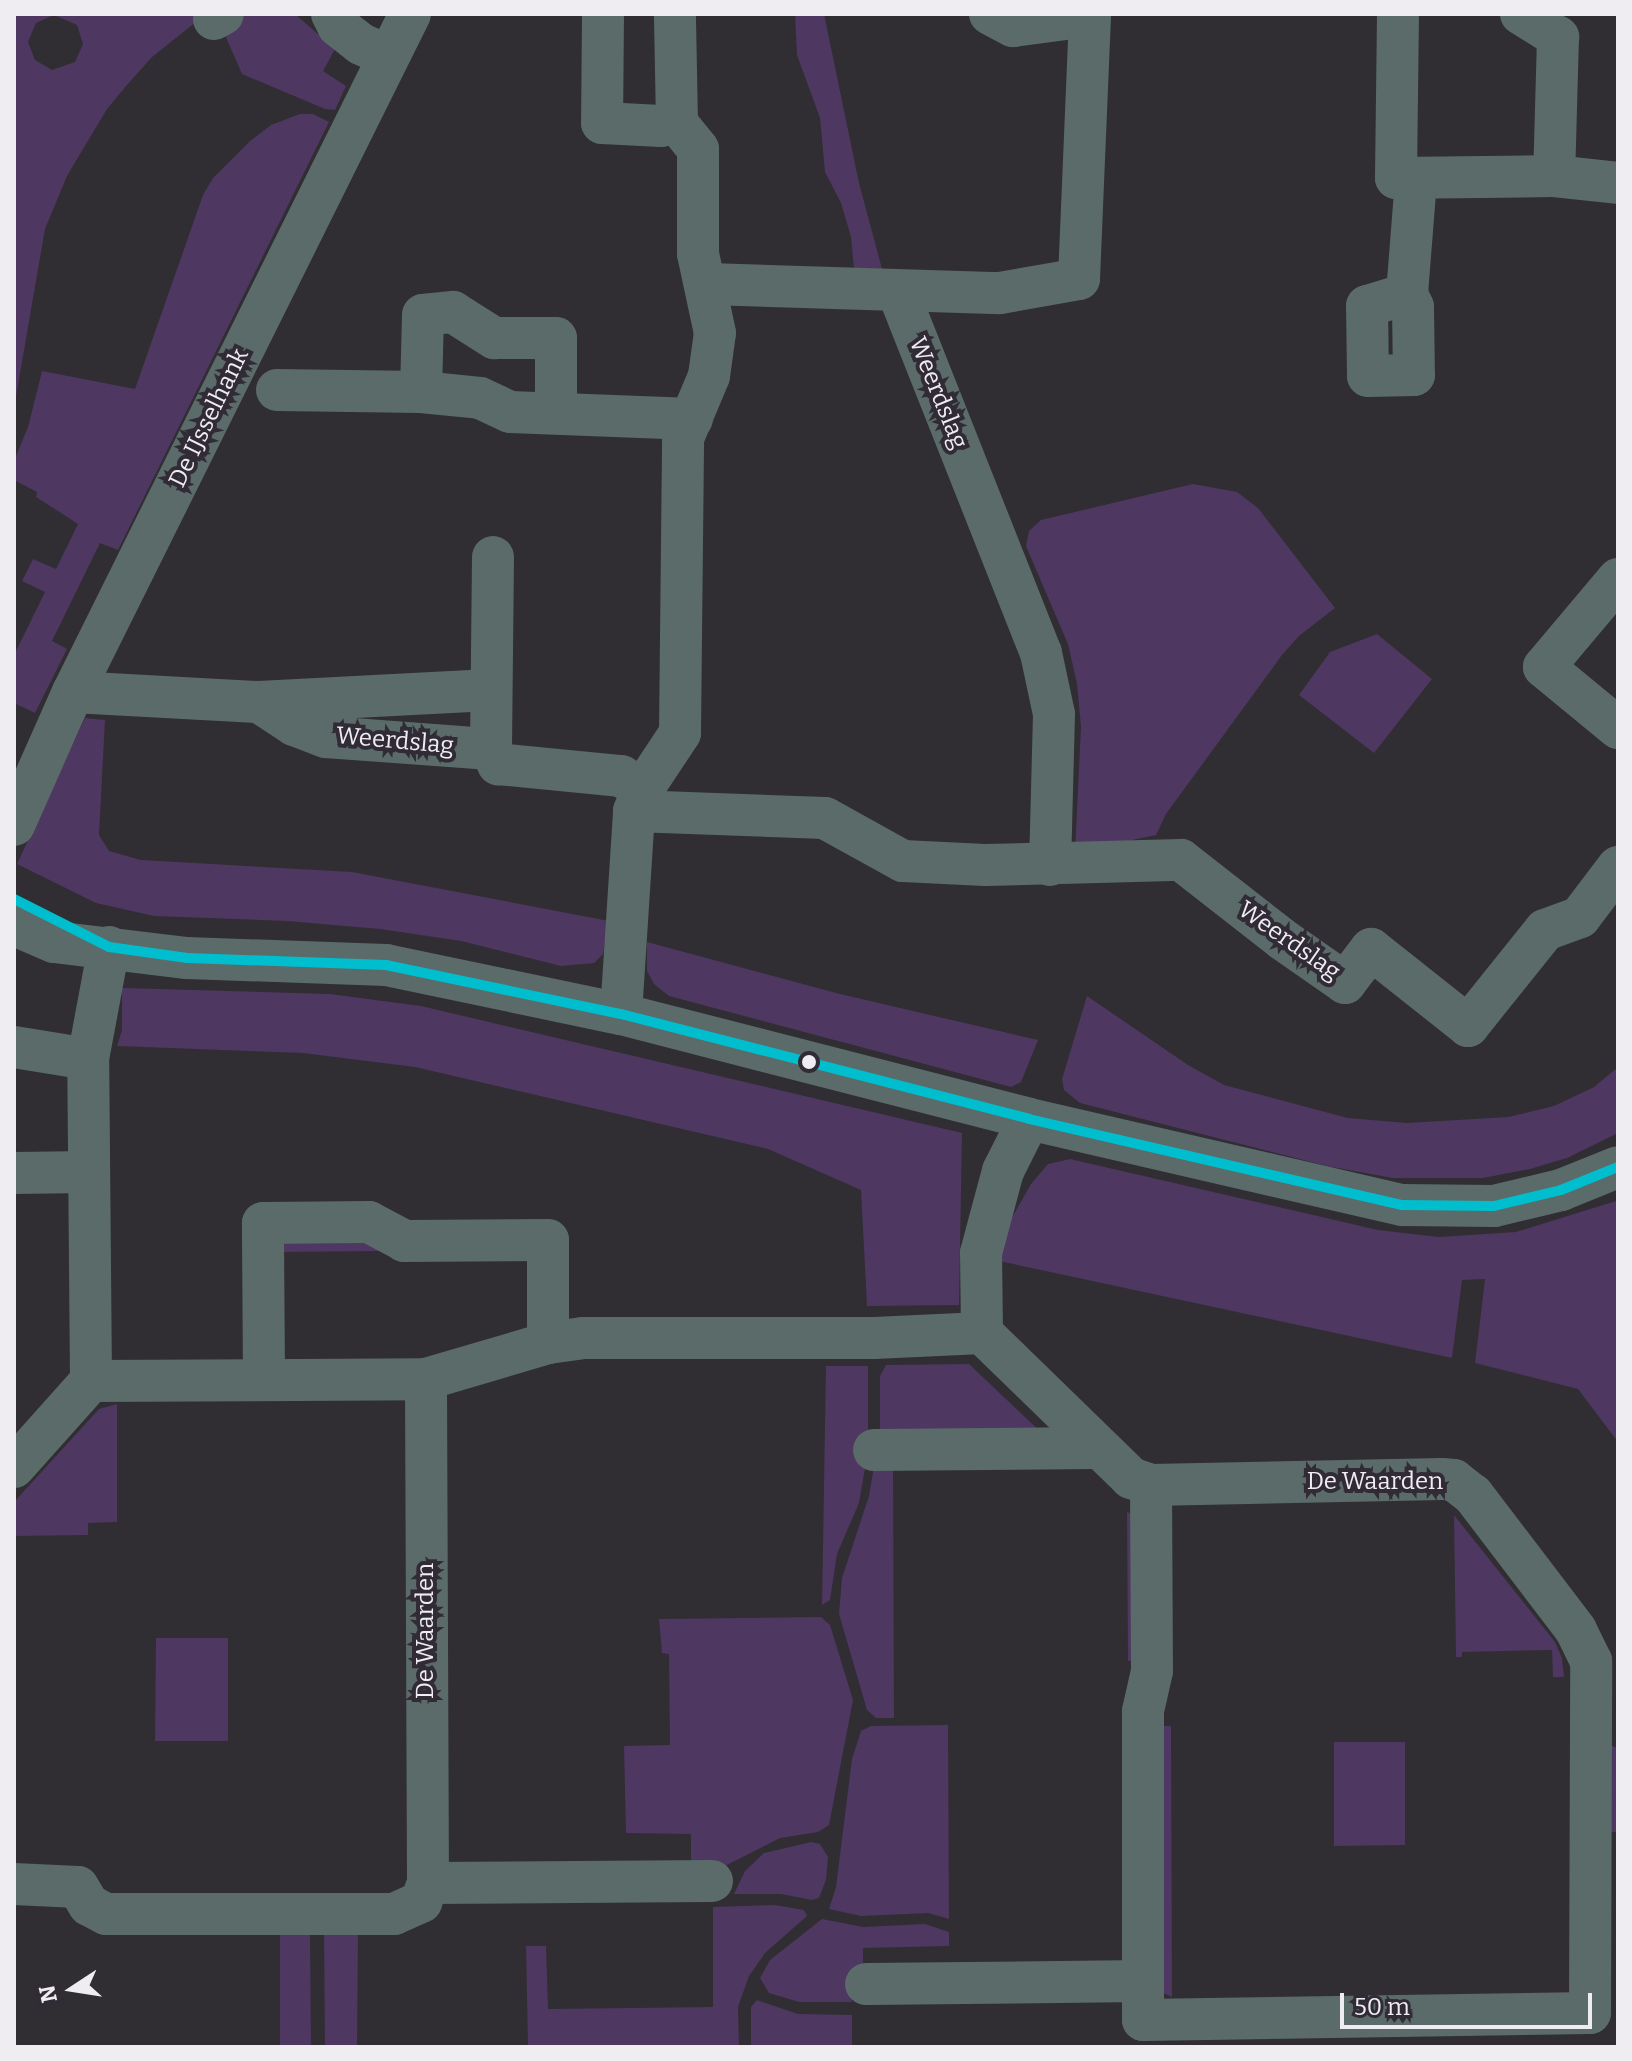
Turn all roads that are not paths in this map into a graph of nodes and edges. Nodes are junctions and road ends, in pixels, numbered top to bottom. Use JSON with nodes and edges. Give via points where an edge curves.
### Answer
{"nodes":[{"id":1,"x":332,"y":14,"type":"edge"},
{"id":2,"x":410,"y":14,"type":"edge"},
{"id":3,"x":603,"y":14,"type":"edge"},
{"id":4,"x":675,"y":14,"type":"edge"},
{"id":5,"x":990,"y":14,"type":"edge"},
{"id":6,"x":1398,"y":14,"type":"edge"},
{"id":7,"x":1521,"y":14,"type":"edge"},
{"id":8,"x":1089,"y":15,"type":"edge"},
{"id":9,"x":388,"y":56,"type":"junction"},
{"id":10,"x":677,"y":123,"type":"junction"},
{"id":11,"x":1554,"y":176,"type":"junction"},
{"id":12,"x":1416,"y":179,"type":"junction"},
{"id":13,"x":1618,"y":183,"type":"edge"},
{"id":14,"x":708,"y":284,"type":"junction"},
{"id":15,"x":898,"y":292,"type":"junction"},
{"id":16,"x":1407,"y":294,"type":"dead end"},
{"id":17,"x":277,"y":390,"type":"dead end"},
{"id":18,"x":421,"y":392,"type":"junction"},
{"id":19,"x":556,"y":411,"type":"junction"},
{"id":20,"x":692,"y":419,"type":"junction"},
{"id":21,"x":493,"y":557,"type":"dead end"},
{"id":22,"x":1618,"y":579,"type":"edge"},
{"id":23,"x":490,"y":690,"type":"junction"},
{"id":24,"x":73,"y":692,"type":"junction"},
{"id":25,"x":259,"y":702,"type":"junction"},
{"id":26,"x":1618,"y":728,"type":"edge"},
{"id":27,"x":491,"y":749,"type":"junction"},
{"id":28,"x":639,"y":800,"type":"junction"},
{"id":29,"x":14,"y":825,"type":"edge"},
{"id":30,"x":1050,"y":865,"type":"junction"},
{"id":31,"x":1618,"y":867,"type":"edge"},
{"id":32,"x":14,"y":899,"type":"edge"},
{"id":33,"x":14,"y":925,"type":"edge"},
{"id":34,"x":109,"y":947,"type":"junction"},
{"id":35,"x":621,"y":1014,"type":"junction"},
{"id":36,"x":14,"y":1047,"type":"edge"},
{"id":37,"x":88,"y":1059,"type":"junction"},
{"id":38,"x":1029,"y":1119,"type":"junction"},
{"id":39,"x":1618,"y":1167,"type":"edge"},
{"id":40,"x":89,"y":1172,"type":"junction"},
{"id":41,"x":14,"y":1173,"type":"edge"},
{"id":42,"x":982,"y":1333,"type":"junction"},
{"id":43,"x":548,"y":1343,"type":"junction"},
{"id":44,"x":264,"y":1379,"type":"junction"},
{"id":45,"x":426,"y":1379,"type":"junction"},
{"id":46,"x":91,"y":1381,"type":"junction"},
{"id":47,"x":1097,"y":1448,"type":"junction"},
{"id":48,"x":874,"y":1450,"type":"dead end"},
{"id":49,"x":14,"y":1467,"type":"edge"},
{"id":50,"x":1151,"y":1485,"type":"junction"},
{"id":51,"x":1605,"y":1673,"type":"edge"},
{"id":52,"x":712,"y":1881,"type":"dead end"},
{"id":53,"x":428,"y":1883,"type":"junction"},
{"id":54,"x":14,"y":1884,"type":"edge"},
{"id":55,"x":1143,"y":1981,"type":"junction"},
{"id":56,"x":866,"y":1984,"type":"dead end"},
{"id":57,"x":1604,"y":2016,"type":"edge"}],
"edges":[{"from":1,"to":9,"type":"street","via":[[338,26],[361,44]]},
{"from":2,"to":9,"type":"street","name":"De IJsselhank"},
{"from":3,"to":10,"type":"street","via":[[602,123]]},
{"from":4,"to":10,"type":"street"},
{"from":5,"to":8,"type":"street","via":[[1013,26]]},
{"from":6,"to":12,"type":"street","via":[[1396,178]]},
{"from":7,"to":11,"type":"street","via":[[1558,37]]},
{"from":8,"to":15,"type":"street","via":[[1079,279],[1000,293]]},
{"from":9,"to":24,"type":"street","name":"De IJsselhank"},
{"from":10,"to":14,"type":"street","via":[[698,149],[698,254]]},
{"from":11,"to":12,"type":"street"},
{"from":11,"to":13,"type":"street"},
{"from":12,"to":16,"type":"street"},
{"from":14,"to":15,"type":"street"},
{"from":14,"to":20,"type":"street","via":[[715,333],[709,376]]},
{"from":15,"to":30,"type":"street","name":"Weerdslag","via":[[1041,653],[1054,714]]},
{"from":17,"to":18,"type":"street"},
{"from":18,"to":19,"type":"street","via":[[480,398],[510,412]]},
{"from":18,"to":19,"type":"street","via":[[423,315],[453,312],[494,338],[556,338]]},
{"from":19,"to":20,"type":"street"},
{"from":20,"to":28,"type":"street","via":[[683,438],[680,503],[680,733]]},
{"from":21,"to":23,"type":"street","name":"Weerdslag"},
{"from":22,"to":26,"type":"street","via":[[1544,667]]},
{"from":23,"to":25,"type":"street","name":"Weerdslag"},
{"from":23,"to":27,"type":"street","name":"Weerdslag"},
{"from":24,"to":25,"type":"street","name":"Weerdslag"},
{"from":24,"to":29,"type":"street","name":"De IJsselhank"},
{"from":25,"to":27,"type":"street","name":"Weerdslag","via":[[294,725],[326,737]]},
{"from":27,"to":28,"type":"street","name":"Weerdslag","via":[[498,764],[621,776]]},
{"from":28,"to":30,"type":"street","name":"Weerdslag","via":[[825,818],[903,861]]},
{"from":28,"to":35,"type":"street"},
{"from":30,"to":31,"type":"street","name":"Weerdslag","via":[[1181,860],[1345,983],[1371,949],[1468,1026],[1545,930],[1580,917]]},
{"from":32,"to":34,"type":"street"},
{"from":33,"to":34,"type":"street","via":[[54,942]]},
{"from":34,"to":35,"type":"street","via":[[187,958],[386,965]]},
{"from":34,"to":37,"type":"street"},
{"from":35,"to":38,"type":"street"},
{"from":36,"to":37,"type":"street"},
{"from":37,"to":40,"type":"street"},
{"from":38,"to":39,"type":"street","via":[[1402,1205],[1494,1206],[1561,1190]]},
{"from":38,"to":42,"type":"street","via":[[1003,1171],[981,1253]]},
{"from":40,"to":41,"type":"street"},
{"from":40,"to":46,"type":"street"},
{"from":42,"to":43,"type":"street","via":[[583,1338]]},
{"from":42,"to":47,"type":"street"},
{"from":43,"to":44,"type":"street","via":[[548,1240],[404,1241],[369,1222],[263,1223]]},
{"from":43,"to":45,"type":"street"},
{"from":44,"to":45,"type":"street"},
{"from":44,"to":46,"type":"street"},
{"from":45,"to":53,"type":"street","name":"De Waarden"},
{"from":46,"to":49,"type":"street"},
{"from":47,"to":48,"type":"street"},
{"from":47,"to":50,"type":"street","via":[[1131,1478]]},
{"from":50,"to":51,"type":"street","name":"De Waarden","via":[[1454,1480],[1473,1495]]},
{"from":50,"to":55,"type":"street","name":"De Waarden","via":[[1152,1671],[1143,1711]]},
{"from":51,"to":57,"type":"street","name":"De Waarden"},
{"from":52,"to":53,"type":"street"},
{"from":53,"to":54,"type":"street","via":[[421,1902],[394,1914],[106,1914],[89,1905],[78,1887]]},
{"from":55,"to":56,"type":"street"},
{"from":55,"to":57,"type":"street","name":"De Waarden","via":[[1143,2020]]}]}
